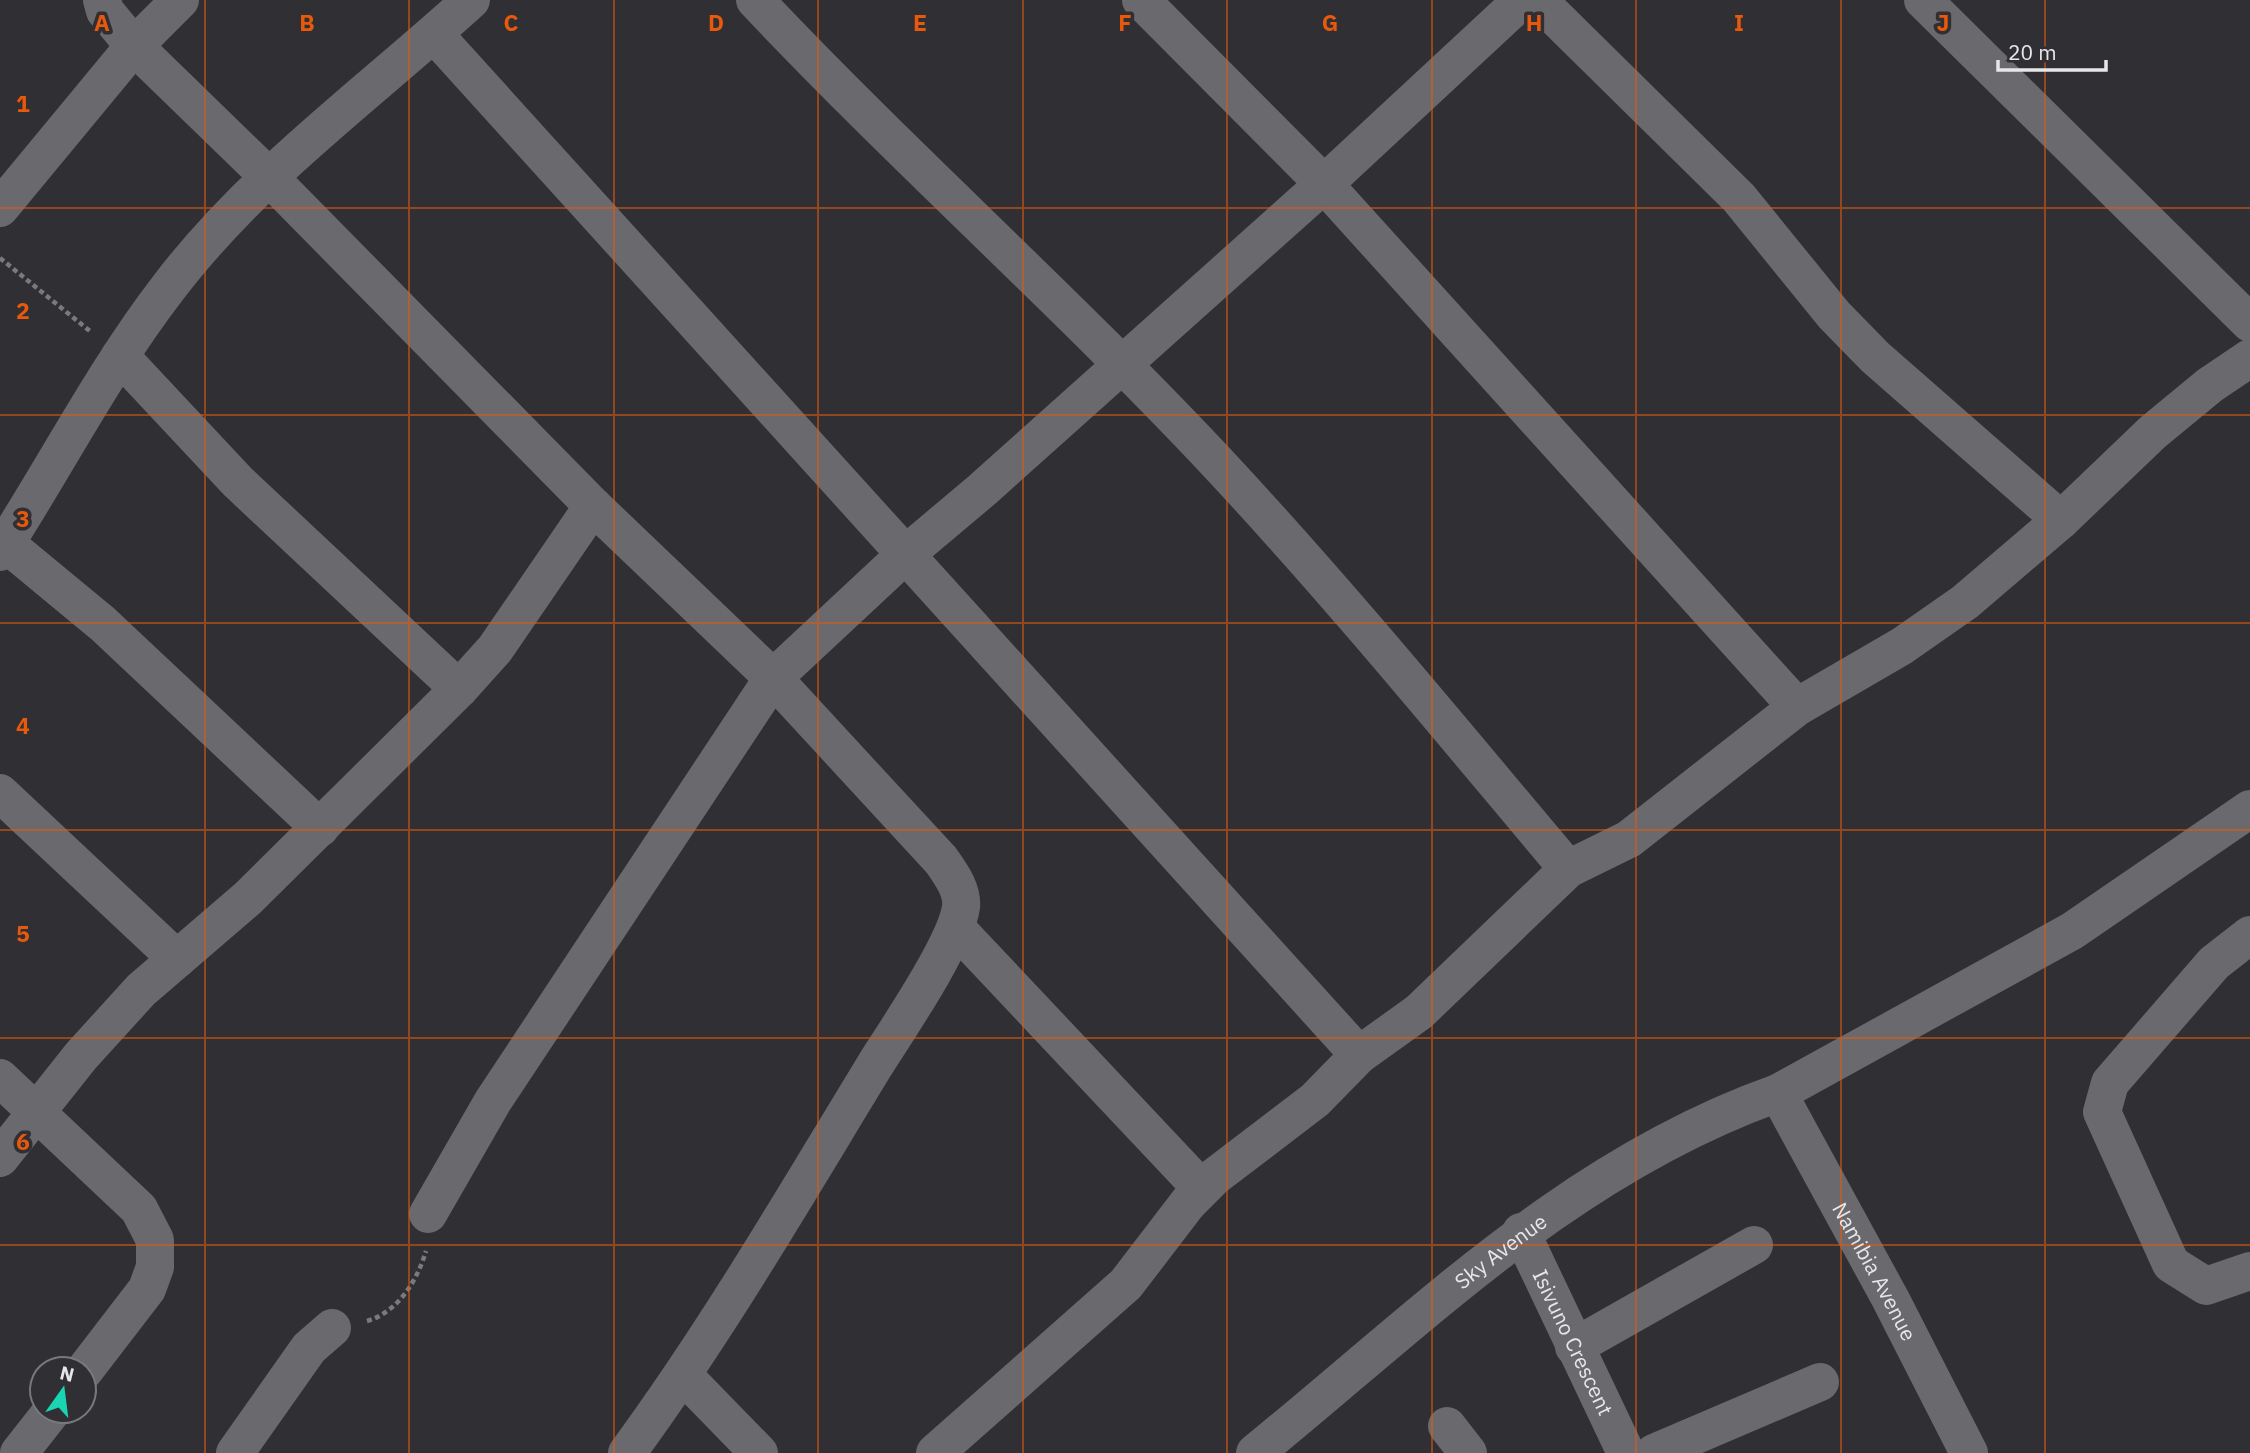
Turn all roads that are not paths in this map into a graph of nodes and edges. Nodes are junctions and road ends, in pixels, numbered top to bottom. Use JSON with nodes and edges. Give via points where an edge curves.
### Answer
{"nodes":[{"id":1,"x":102,"y":0,"type":"edge"},
{"id":2,"x":180,"y":0,"type":"edge"},
{"id":3,"x":471,"y":0,"type":"edge"},
{"id":4,"x":755,"y":0,"type":"edge"},
{"id":5,"x":1141,"y":0,"type":"edge"},
{"id":6,"x":1522,"y":0,"type":"edge"},
{"id":7,"x":1923,"y":0,"type":"edge"},
{"id":8,"x":1559,"y":6,"type":"edge"},
{"id":9,"x":433,"y":34,"type":"junction"},
{"id":10,"x":134,"y":46,"type":"junction"},
{"id":11,"x":269,"y":177,"type":"junction"},
{"id":12,"x":1324,"y":184,"type":"junction"},
{"id":13,"x":0,"y":208,"type":"edge"},
{"id":14,"x":2250,"y":323,"type":"edge"},
{"id":15,"x":120,"y":356,"type":"junction"},
{"id":16,"x":2250,"y":359,"type":"edge"},
{"id":17,"x":1124,"y":366,"type":"junction"},
{"id":18,"x":593,"y":506,"type":"junction"},
{"id":19,"x":2061,"y":520,"type":"junction"},
{"id":20,"x":3,"y":547,"type":"edge"},
{"id":21,"x":906,"y":554,"type":"junction"},
{"id":22,"x":773,"y":678,"type":"junction"},
{"id":23,"x":458,"y":689,"type":"junction"},
{"id":24,"x":1797,"y":707,"type":"junction"},
{"id":25,"x":0,"y":793,"type":"edge"},
{"id":26,"x":2250,"y":808,"type":"edge"},
{"id":27,"x":320,"y":828,"type":"junction"},
{"id":28,"x":1568,"y":869,"type":"junction"},
{"id":29,"x":956,"y":928,"type":"junction"},
{"id":30,"x":2250,"y":935,"type":"edge"},
{"id":31,"x":177,"y":959,"type":"junction"},
{"id":32,"x":1359,"y":1055,"type":"junction"},
{"id":33,"x":0,"y":1079,"type":"edge"},
{"id":34,"x":1778,"y":1093,"type":"junction"},
{"id":35,"x":37,"y":1112,"type":"junction"},
{"id":36,"x":0,"y":1157,"type":"edge"},
{"id":37,"x":1201,"y":1188,"type":"junction"},
{"id":38,"x":428,"y":1213,"type":"road end"},
{"id":39,"x":1521,"y":1232,"type":"junction"},
{"id":40,"x":1754,"y":1245,"type":"dead end"},
{"id":41,"x":2250,"y":1270,"type":"edge"},
{"id":42,"x":332,"y":1328,"type":"road end"},
{"id":43,"x":1574,"y":1347,"type":"junction"},
{"id":44,"x":96,"y":1355,"type":"edge"},
{"id":45,"x":684,"y":1376,"type":"junction"},
{"id":46,"x":1820,"y":1382,"type":"dead end"},
{"id":47,"x":41,"y":1425,"type":"edge"},
{"id":48,"x":19,"y":1453,"type":"edge"},
{"id":49,"x":235,"y":1453,"type":"edge"},
{"id":50,"x":627,"y":1453,"type":"edge"},
{"id":51,"x":758,"y":1453,"type":"edge"},
{"id":52,"x":935,"y":1453,"type":"edge"},
{"id":53,"x":1255,"y":1453,"type":"edge"},
{"id":54,"x":1626,"y":1453,"type":"edge"},
{"id":55,"x":1654,"y":1453,"type":"edge"},
{"id":56,"x":1969,"y":1453,"type":"edge"}],
"edges":[{"from":1,"to":10,"type":"street","via":[[105,11]]},
{"from":2,"to":10,"type":"street"},
{"from":3,"to":9,"type":"street"},
{"from":4,"to":17,"type":"street","via":[[846,97]]},
{"from":5,"to":12,"type":"street"},
{"from":6,"to":12,"type":"street"},
{"from":7,"to":14,"type":"street"},
{"from":8,"to":19,"type":"street","via":[[1739,198],[1834,315]]},
{"from":9,"to":11,"type":"street"},
{"from":9,"to":21,"type":"street"},
{"from":10,"to":11,"type":"street"},
{"from":10,"to":13,"type":"street"},
{"from":11,"to":15,"type":"street","via":[[169,287]]},
{"from":11,"to":18,"type":"street"},
{"from":12,"to":17,"type":"street"},
{"from":12,"to":24,"type":"street"},
{"from":15,"to":20,"type":"street"},
{"from":15,"to":23,"type":"street","via":[[239,482]]},
{"from":16,"to":19,"type":"street","via":[[2153,432]]},
{"from":17,"to":21,"type":"street"},
{"from":17,"to":28,"type":"street","via":[[1225,471]]},
{"from":18,"to":22,"type":"street"},
{"from":18,"to":23,"type":"street","via":[[495,649]]},
{"from":19,"to":24,"type":"street","via":[[1965,603]]},
{"from":20,"to":27,"type":"street","via":[[103,624]]},
{"from":21,"to":22,"type":"street"},
{"from":21,"to":32,"type":"street"},
{"from":22,"to":29,"type":"street","via":[[941,860],[960,892]]},
{"from":22,"to":38,"type":"street","via":[[500,1090]]},
{"from":23,"to":27,"type":"street"},
{"from":24,"to":28,"type":"street","via":[[1629,839]]},
{"from":25,"to":31,"type":"street"},
{"from":26,"to":34,"type":"street","name":"Sky Avenue","via":[[2072,931]]},
{"from":27,"to":31,"type":"street"},
{"from":28,"to":32,"type":"street","via":[[1419,1012]]},
{"from":29,"to":37,"type":"street"},
{"from":29,"to":45,"type":"street"},
{"from":30,"to":41,"type":"street","via":[[2214,963],[2110,1083],[2102,1112],[2171,1264],[2206,1286]]},
{"from":31,"to":35,"type":"street","via":[[113,1018]]},
{"from":32,"to":37,"type":"street","via":[[1315,1100]]},
{"from":33,"to":35,"type":"street"},
{"from":34,"to":39,"type":"street","name":"Sky Avenue","via":[[1671,1140]]},
{"from":34,"to":56,"type":"street","name":"Namibia Avenue"},
{"from":35,"to":36,"type":"street"},
{"from":35,"to":44,"type":"street","via":[[139,1209],[155,1240],[155,1267],[147,1289]]},
{"from":37,"to":52,"type":"street","via":[[1126,1284]]},
{"from":39,"to":43,"type":"street","name":"Isivuno Crescent"},
{"from":39,"to":53,"type":"street","name":"Sky Avenue"},
{"from":40,"to":43,"type":"street"},
{"from":42,"to":49,"type":"street","via":[[310,1348]]},
{"from":43,"to":54,"type":"street","name":"Isivuno Crescent"},
{"from":45,"to":50,"type":"street"},
{"from":45,"to":51,"type":"street"},
{"from":46,"to":55,"type":"street"},
{"from":47,"to":48,"type":"street"}]}
